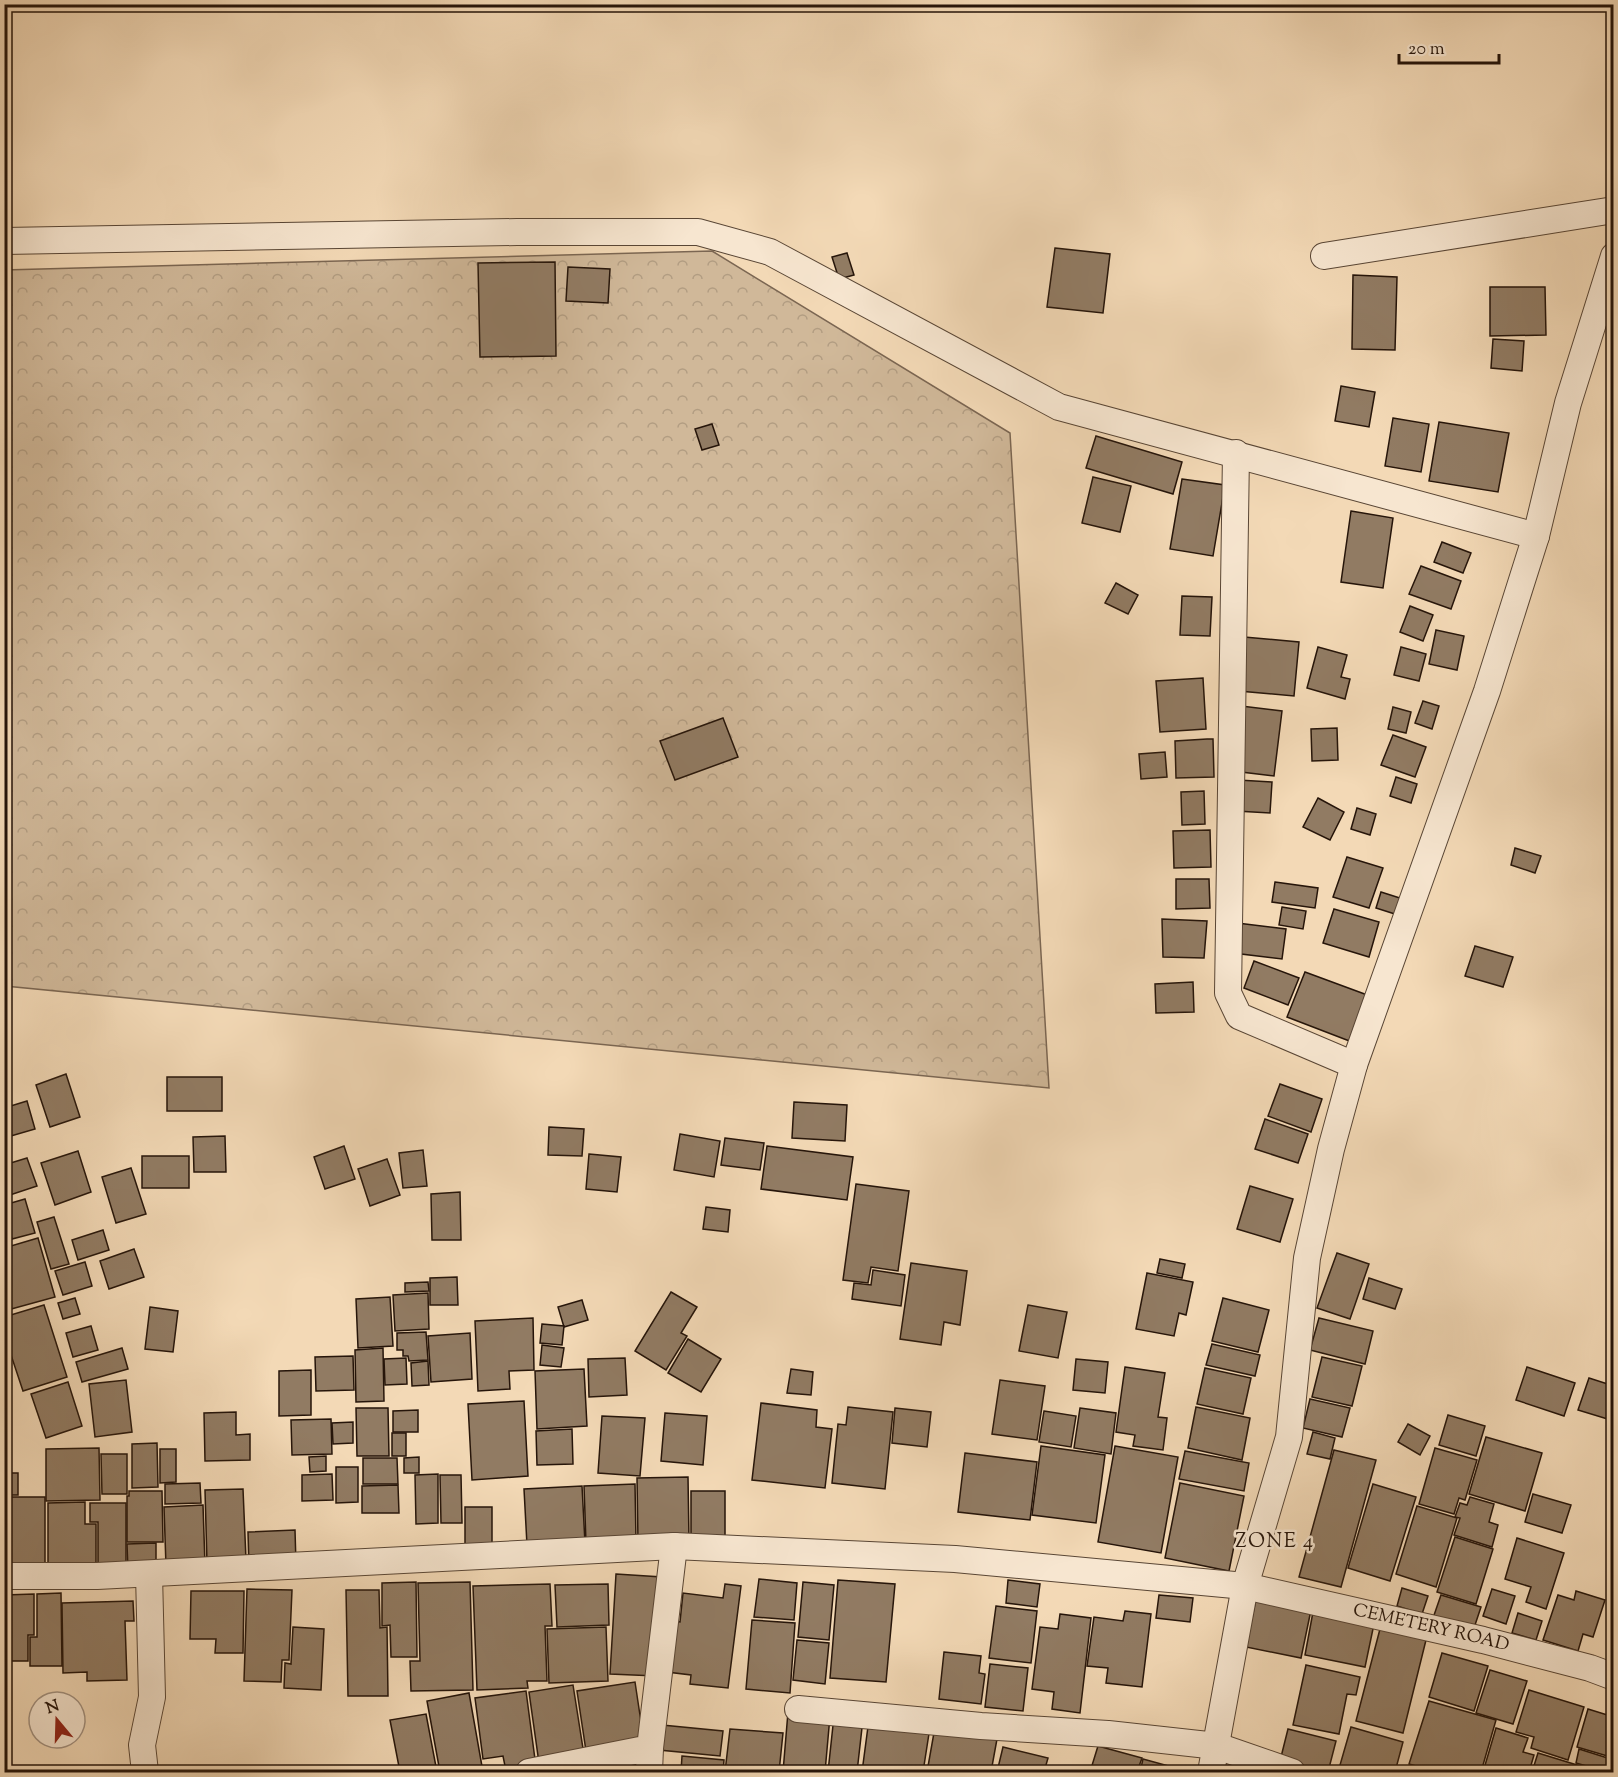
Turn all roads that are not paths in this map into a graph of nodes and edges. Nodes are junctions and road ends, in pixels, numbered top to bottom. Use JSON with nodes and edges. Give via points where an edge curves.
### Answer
{"nodes":[{"id":1,"x":1614,"y":210,"type":"edge"},
{"id":2,"x":4,"y":241,"type":"edge"},
{"id":3,"x":1324,"y":256,"type":"dead end"},
{"id":4,"x":1614,"y":256,"type":"edge"},
{"id":5,"x":1236,"y":453,"type":"junction"},
{"id":6,"x":1536,"y":536,"type":"junction"},
{"id":7,"x":1354,"y":1065,"type":"junction"},
{"id":8,"x":674,"y":1546,"type":"junction"},
{"id":9,"x":149,"y":1574,"type":"junction"},
{"id":10,"x":4,"y":1576,"type":"edge"},
{"id":11,"x":1245,"y":1586,"type":"junction"},
{"id":12,"x":1614,"y":1677,"type":"edge"},
{"id":13,"x":798,"y":1709,"type":"dead end"},
{"id":14,"x":1217,"y":1746,"type":"junction"},
{"id":15,"x":649,"y":1760,"type":"edge"},
{"id":16,"x":145,"y":1773,"type":"edge"},
{"id":17,"x":529,"y":1773,"type":"edge"},
{"id":18,"x":1211,"y":1773,"type":"edge"},
{"id":19,"x":1292,"y":1773,"type":"edge"}],
"edges":[{"from":1,"to":3,"type":"street"},
{"from":2,"to":5,"type":"street","via":[[698,232],[770,252],[1059,406]]},
{"from":4,"to":6,"type":"street","via":[[1568,403]]},
{"from":5,"to":6,"type":"street"},
{"from":5,"to":7,"type":"street","via":[[1228,993],[1239,1016]]},
{"from":6,"to":7,"type":"street","via":[[1487,691]]},
{"from":7,"to":11,"type":"street","via":[[1308,1258],[1289,1437]]},
{"from":8,"to":9,"type":"street","name":"CEMETERY ROAD"},
{"from":8,"to":11,"type":"street","name":"CEMETERY ROAD","via":[[955,1559]]},
{"from":8,"to":15,"type":"street"},
{"from":9,"to":10,"type":"street","name":"CEMETERY ROAD"},
{"from":9,"to":16,"type":"street","via":[[152,1697],[142,1745]]},
{"from":11,"to":12,"type":"street","name":"CEMETERY ROAD","via":[[1483,1640]]},
{"from":11,"to":14,"type":"street"},
{"from":13,"to":14,"type":"street"},
{"from":14,"to":18,"type":"street"},
{"from":14,"to":19,"type":"street"},
{"from":15,"to":17,"type":"street"}]}
